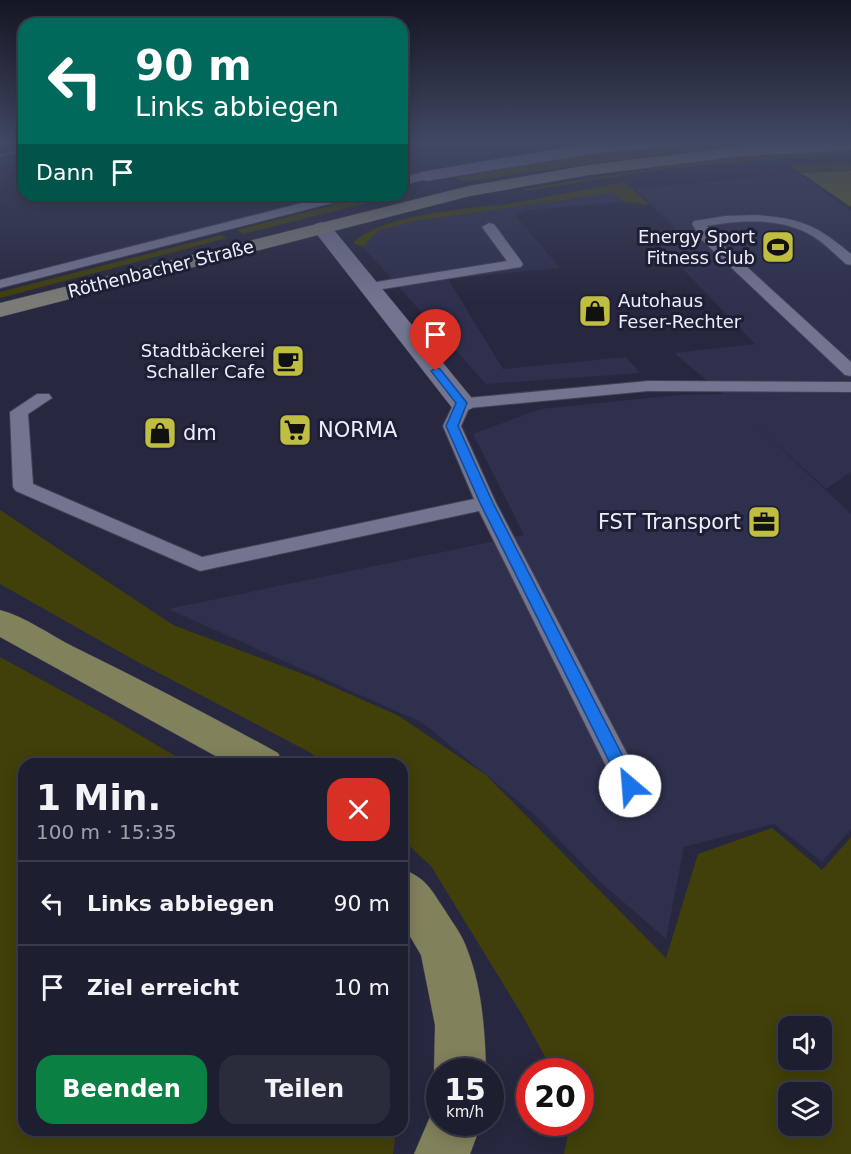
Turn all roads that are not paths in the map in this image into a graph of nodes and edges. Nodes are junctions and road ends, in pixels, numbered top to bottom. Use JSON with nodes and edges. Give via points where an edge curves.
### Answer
{"nodes":[{"id":1,"x":451,"y":195,"type":"edge"},
{"id":2,"x":325,"y":201,"type":"edge"},
{"id":3,"x":489,"y":227,"type":"dead end"},
{"id":4,"x":322,"y":228,"type":"junction"},
{"id":5,"x":851,"y":261,"type":"edge"},
{"id":6,"x":0,"y":284,"type":"edge"},
{"id":7,"x":370,"y":287,"type":"junction"},
{"id":8,"x":0,"y":310,"type":"edge"},
{"id":9,"x":851,"y":371,"type":"edge"},
{"id":10,"x":851,"y":387,"type":"edge"},
{"id":11,"x":43,"y":398,"type":"dead end"},
{"id":12,"x":462,"y":403,"type":"junction"},
{"id":13,"x":486,"y":503,"type":"junction"},
{"id":14,"x":0,"y":621,"type":"edge"},
{"id":15,"x":253,"y":758,"type":"edge"},
{"id":16,"x":630,"y":786,"type":"dead end"},
{"id":17,"x":408,"y":895,"type":"edge"},
{"id":18,"x":460,"y":1058,"type":"edge"},
{"id":19,"x":450,"y":1136,"type":"edge"},
{"id":20,"x":457,"y":1136,"type":"edge"},
{"id":21,"x":442,"y":1154,"type":"edge"},
{"id":22,"x":458,"y":1154,"type":"edge"}],
"edges":[{"from":1,"to":4,"type":"main road","name":"Röthenbacher Straße"},
{"from":2,"to":6,"type":"lane"},
{"from":3,"to":7,"type":"lane","via":[[516,264]]},
{"from":4,"to":7,"type":"street"},
{"from":4,"to":8,"type":"main road","name":"Röthenbacher Straße"},
{"from":5,"to":9,"type":"lane","via":[[811,230],[789,222],[747,219],[699,224],[707,237]]},
{"from":7,"to":12,"type":"street"},
{"from":10,"to":12,"type":"lane","via":[[648,386]]},
{"from":11,"to":13,"type":"lane","via":[[19,412],[23,487],[200,564]]},
{"from":12,"to":13,"type":"lane","via":[[452,426]]},
{"from":13,"to":16,"type":"lane"},
{"from":14,"to":15,"type":"main road"},
{"from":17,"to":18,"type":"main road","via":[[444,950],[460,1024]]},
{"from":19,"to":21,"type":"main road"},
{"from":20,"to":22,"type":"main road"}]}
